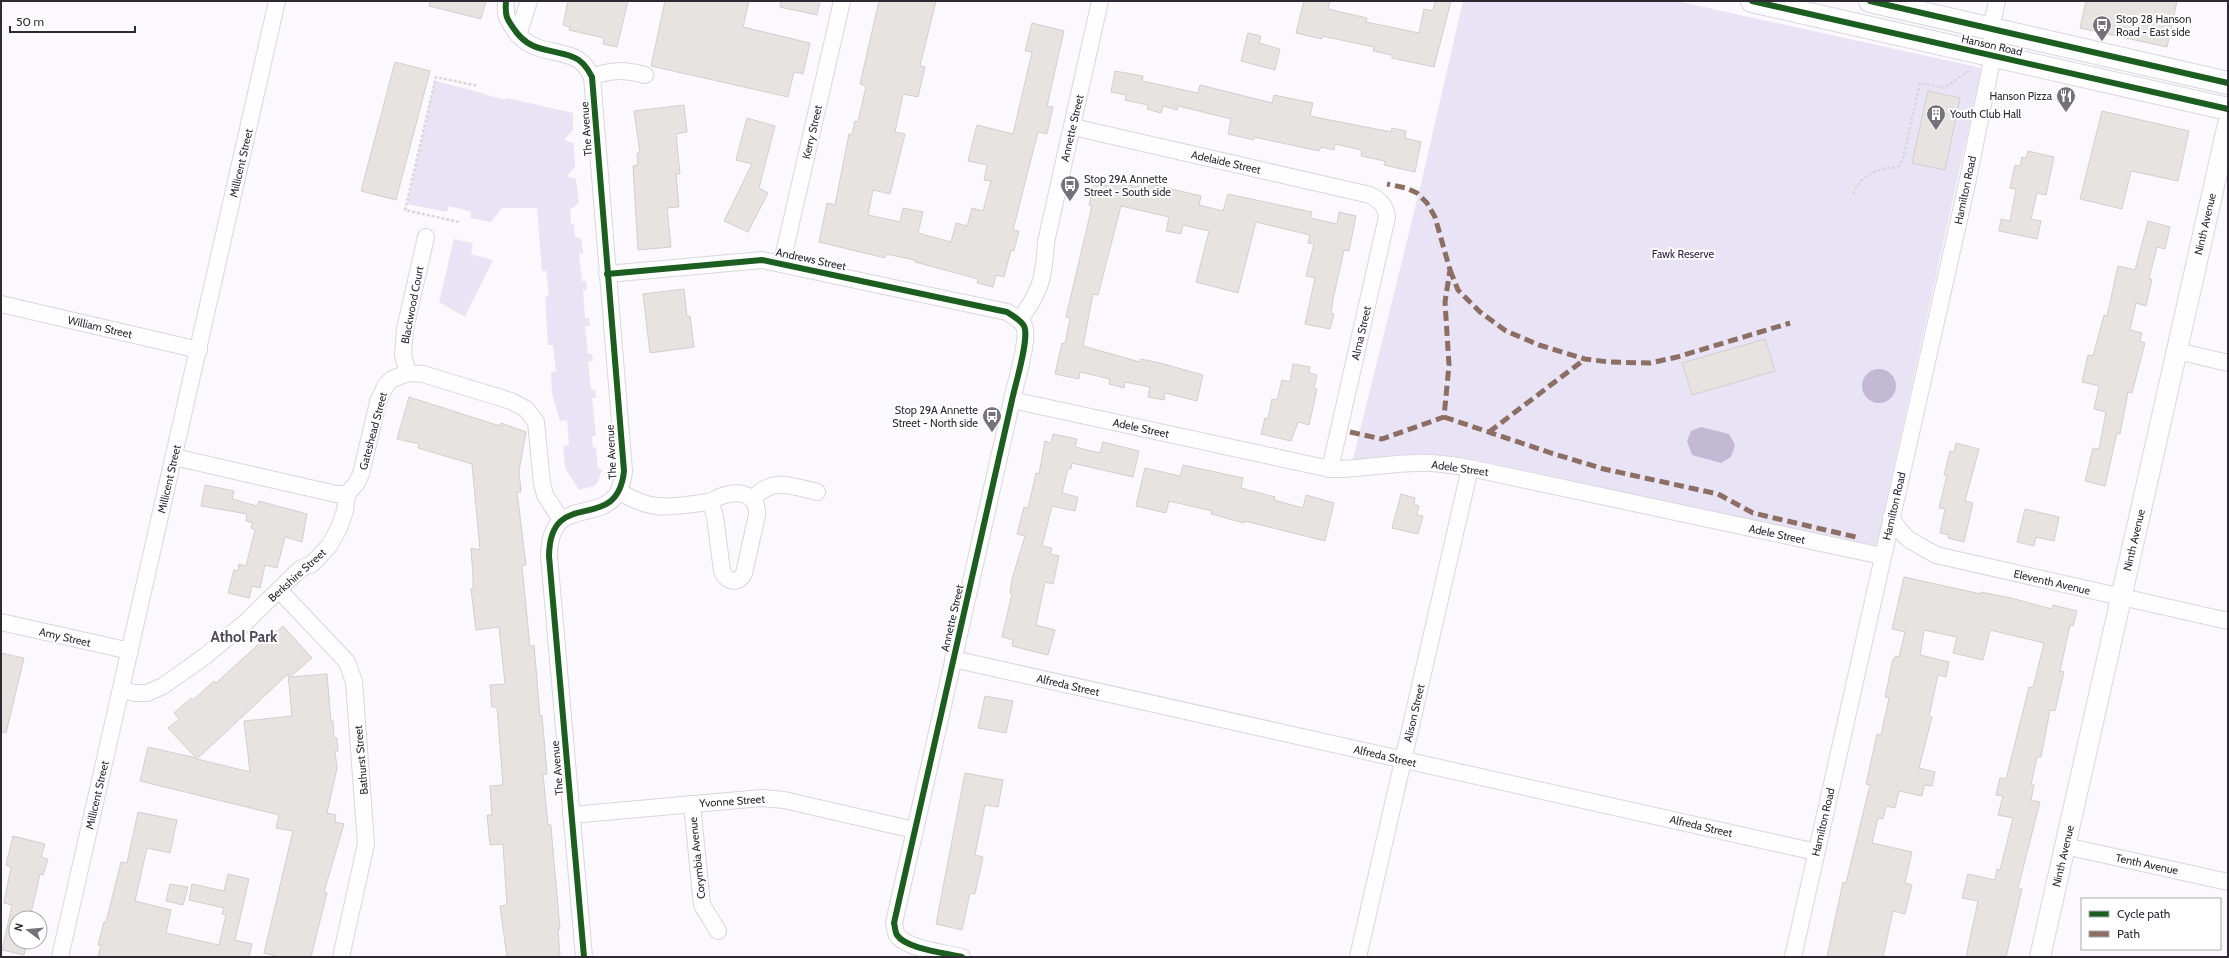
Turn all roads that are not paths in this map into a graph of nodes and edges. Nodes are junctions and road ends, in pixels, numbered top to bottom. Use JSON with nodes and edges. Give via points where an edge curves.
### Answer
{"nodes":[{"id":1,"x":278,"y":1,"type":"edge"},
{"id":2,"x":506,"y":1,"type":"edge"},
{"id":3,"x":530,"y":1,"type":"edge"},
{"id":4,"x":842,"y":1,"type":"edge"},
{"id":5,"x":1100,"y":1,"type":"edge"},
{"id":6,"x":1752,"y":1,"type":"edge"},
{"id":7,"x":1870,"y":1,"type":"edge"},
{"id":8,"x":1997,"y":1,"type":"edge"},
{"id":9,"x":1991,"y":28,"type":"junction"},
{"id":10,"x":518,"y":35,"type":"junction"},
{"id":11,"x":1993,"y":56,"type":"junction"},
{"id":12,"x":645,"y":75,"type":"dead end"},
{"id":13,"x":592,"y":77,"type":"junction"},
{"id":14,"x":2228,"y":83,"type":"edge"},
{"id":15,"x":2228,"y":108,"type":"edge"},
{"id":16,"x":2228,"y":124,"type":"edge"},
{"id":17,"x":1073,"y":127,"type":"junction"},
{"id":18,"x":1379,"y":199,"type":"joint"},
{"id":19,"x":426,"y":237,"type":"dead end"},
{"id":20,"x":782,"y":262,"type":"junction"},
{"id":21,"x":607,"y":274,"type":"junction"},
{"id":22,"x":1,"y":304,"type":"edge"},
{"id":23,"x":1013,"y":316,"type":"junction"},
{"id":24,"x":199,"y":350,"type":"junction"},
{"id":25,"x":2177,"y":351,"type":"junction"},
{"id":26,"x":2228,"y":363,"type":"edge"},
{"id":27,"x":408,"y":373,"type":"junction"},
{"id":28,"x":1012,"y":400,"type":"junction"},
{"id":29,"x":174,"y":457,"type":"junction"},
{"id":30,"x":1330,"y":468,"type":"junction"},
{"id":31,"x":1470,"y":468,"type":"junction"},
{"id":32,"x":620,"y":492,"type":"junction"},
{"id":33,"x":817,"y":492,"type":"dead end"},
{"id":34,"x":347,"y":494,"type":"junction"},
{"id":35,"x":753,"y":500,"type":"junction"},
{"id":36,"x":710,"y":502,"type":"junction"},
{"id":37,"x":1891,"y":517,"type":"junction"},
{"id":38,"x":561,"y":520,"type":"junction"},
{"id":39,"x":1882,"y":556,"type":"junction"},
{"id":40,"x":279,"y":590,"type":"junction"},
{"id":41,"x":2121,"y":597,"type":"junction"},
{"id":42,"x":2228,"y":621,"type":"edge"},
{"id":43,"x":1,"y":622,"type":"edge"},
{"id":44,"x":130,"y":651,"type":"junction"},
{"id":45,"x":953,"y":659,"type":"junction"},
{"id":46,"x":121,"y":690,"type":"junction"},
{"id":47,"x":1404,"y":760,"type":"junction"},
{"id":48,"x":692,"y":804,"type":"junction"},
{"id":49,"x":571,"y":815,"type":"junction"},
{"id":50,"x":914,"y":830,"type":"junction"},
{"id":51,"x":2065,"y":846,"type":"junction"},
{"id":52,"x":1816,"y":852,"type":"junction"},
{"id":53,"x":2228,"y":882,"type":"edge"},
{"id":54,"x":718,"y":931,"type":"dead end"},
{"id":55,"x":60,"y":957,"type":"edge"},
{"id":56,"x":341,"y":957,"type":"edge"},
{"id":57,"x":584,"y":957,"type":"edge"},
{"id":58,"x":962,"y":957,"type":"edge"},
{"id":59,"x":1358,"y":957,"type":"edge"},
{"id":60,"x":1793,"y":957,"type":"edge"},
{"id":61,"x":2040,"y":957,"type":"edge"}],
"edges":[{"from":1,"to":24,"type":"street","name":"Millicent Street"},
{"from":2,"to":10,"type":"street","via":[[506,17]]},
{"from":3,"to":10,"type":"street"},
{"from":4,"to":20,"type":"street","name":"Kerry Street"},
{"from":5,"to":17,"type":"street","name":"Annette Street"},
{"from":6,"to":11,"type":"main road","name":"Hanson Road"},
{"from":7,"to":9,"type":"main road","name":"Hanson Road"},
{"from":8,"to":9,"type":"street","name":"Hamilton Road"},
{"from":9,"to":11,"type":"street","name":"Hamilton Road"},
{"from":9,"to":14,"type":"main road","name":"Hanson Road"},
{"from":10,"to":13,"type":"street","via":[[527,44],[574,57],[587,68]]},
{"from":11,"to":15,"type":"main road","name":"Hanson Road"},
{"from":11,"to":37,"type":"street","name":"Hamilton Road"},
{"from":12,"to":13,"type":"street","via":[[623,70],[608,70]]},
{"from":13,"to":21,"type":"street","name":"The Avenue"},
{"from":16,"to":25,"type":"street","name":"Ninth Avenue"},
{"from":17,"to":18,"type":"street","name":"Adelaide Street"},
{"from":17,"to":23,"type":"street","name":"Annette Street","via":[[1046,242],[1044,270],[1039,288],[1035,298]]},
{"from":18,"to":30,"type":"street","name":"Alma Street","via":[[1387,217]]},
{"from":19,"to":27,"type":"street","name":"Blackwood Court","via":[[405,329],[403,355]]},
{"from":20,"to":21,"type":"street","name":"Andrews Street","via":[[762,260]]},
{"from":20,"to":23,"type":"street","name":"Andrews Street"},
{"from":21,"to":32,"type":"street","name":"The Avenue","via":[[624,471]]},
{"from":22,"to":24,"type":"street","name":"William Street"},
{"from":23,"to":28,"type":"street","name":"Annette Street","via":[[1024,327],[1025,340]]},
{"from":24,"to":29,"type":"street","name":"Millicent Street"},
{"from":25,"to":26,"type":"street"},
{"from":25,"to":41,"type":"street","name":"Ninth Avenue"},
{"from":27,"to":34,"type":"street","name":"Gateshead Street","via":[[392,379],[381,392],[361,474]]},
{"from":27,"to":38,"type":"street","via":[[429,376],[511,400],[526,409],[536,422],[545,495]]},
{"from":28,"to":30,"type":"street","name":"Adele Street"},
{"from":28,"to":45,"type":"street","name":"Annette Street"},
{"from":29,"to":34,"type":"street","via":[[336,494]]},
{"from":29,"to":44,"type":"street","name":"Millicent Street"},
{"from":30,"to":31,"type":"street","name":"Adele Street","via":[[1443,463]]},
{"from":31,"to":39,"type":"street","name":"Adele Street"},
{"from":31,"to":47,"type":"street","name":"Alison Street"},
{"from":32,"to":36,"type":"street","via":[[657,506]]},
{"from":32,"to":38,"type":"street","name":"The Avenue","via":[[609,503]]},
{"from":33,"to":35,"type":"street","via":[[775,484],[759,492]]},
{"from":34,"to":40,"type":"street","name":"Berkshire Street","via":[[345,511],[329,546],[312,564],[300,569]]},
{"from":35,"to":36,"type":"street","via":[[745,495],[736,494],[722,496]]},
{"from":35,"to":36,"type":"street","via":[[757,506],[757,515],[744,573],[742,578],[736,581],[724,576],[722,571],[715,516]]},
{"from":37,"to":39,"type":"street","name":"Hamilton Road"},
{"from":37,"to":41,"type":"street","name":"Eleventh Avenue","via":[[1899,532],[1908,541],[1936,555]]},
{"from":38,"to":49,"type":"street","name":"The Avenue","via":[[552,533],[549,556]]},
{"from":39,"to":52,"type":"street","name":"Hamilton Road"},
{"from":40,"to":46,"type":"street","name":"Berkshire Street","via":[[240,627],[163,686],[147,693],[135,694]]},
{"from":40,"to":56,"type":"street","name":"Bathurst Street","via":[[347,662],[354,682],[366,844]]},
{"from":41,"to":42,"type":"street","name":"Eleventh Avenue"},
{"from":41,"to":51,"type":"street","name":"Ninth Avenue"},
{"from":43,"to":44,"type":"street","name":"Amy Street"},
{"from":44,"to":46,"type":"street","name":"Millicent Street"},
{"from":45,"to":47,"type":"street","name":"Alfreda Street"},
{"from":45,"to":50,"type":"street","name":"Annette Street"},
{"from":46,"to":55,"type":"street","name":"Millicent Street"},
{"from":47,"to":52,"type":"street","name":"Alfreda Street"},
{"from":47,"to":59,"type":"street","name":"Alison Street"},
{"from":48,"to":49,"type":"street","name":"Yvonne Street"},
{"from":48,"to":50,"type":"street","name":"Yvonne Street","via":[[762,798],[784,800]]},
{"from":48,"to":54,"type":"street","name":"Corymbia Avenue","via":[[702,906]]},
{"from":49,"to":57,"type":"street","name":"The Avenue"},
{"from":50,"to":58,"type":"street","name":"Annette Street","via":[[894,923],[897,935],[906,943],[917,947]]},
{"from":51,"to":53,"type":"street","name":"Tenth Avenue"},
{"from":51,"to":61,"type":"street","name":"Ninth Avenue"},
{"from":52,"to":60,"type":"street","name":"Hamilton Road"}]}
